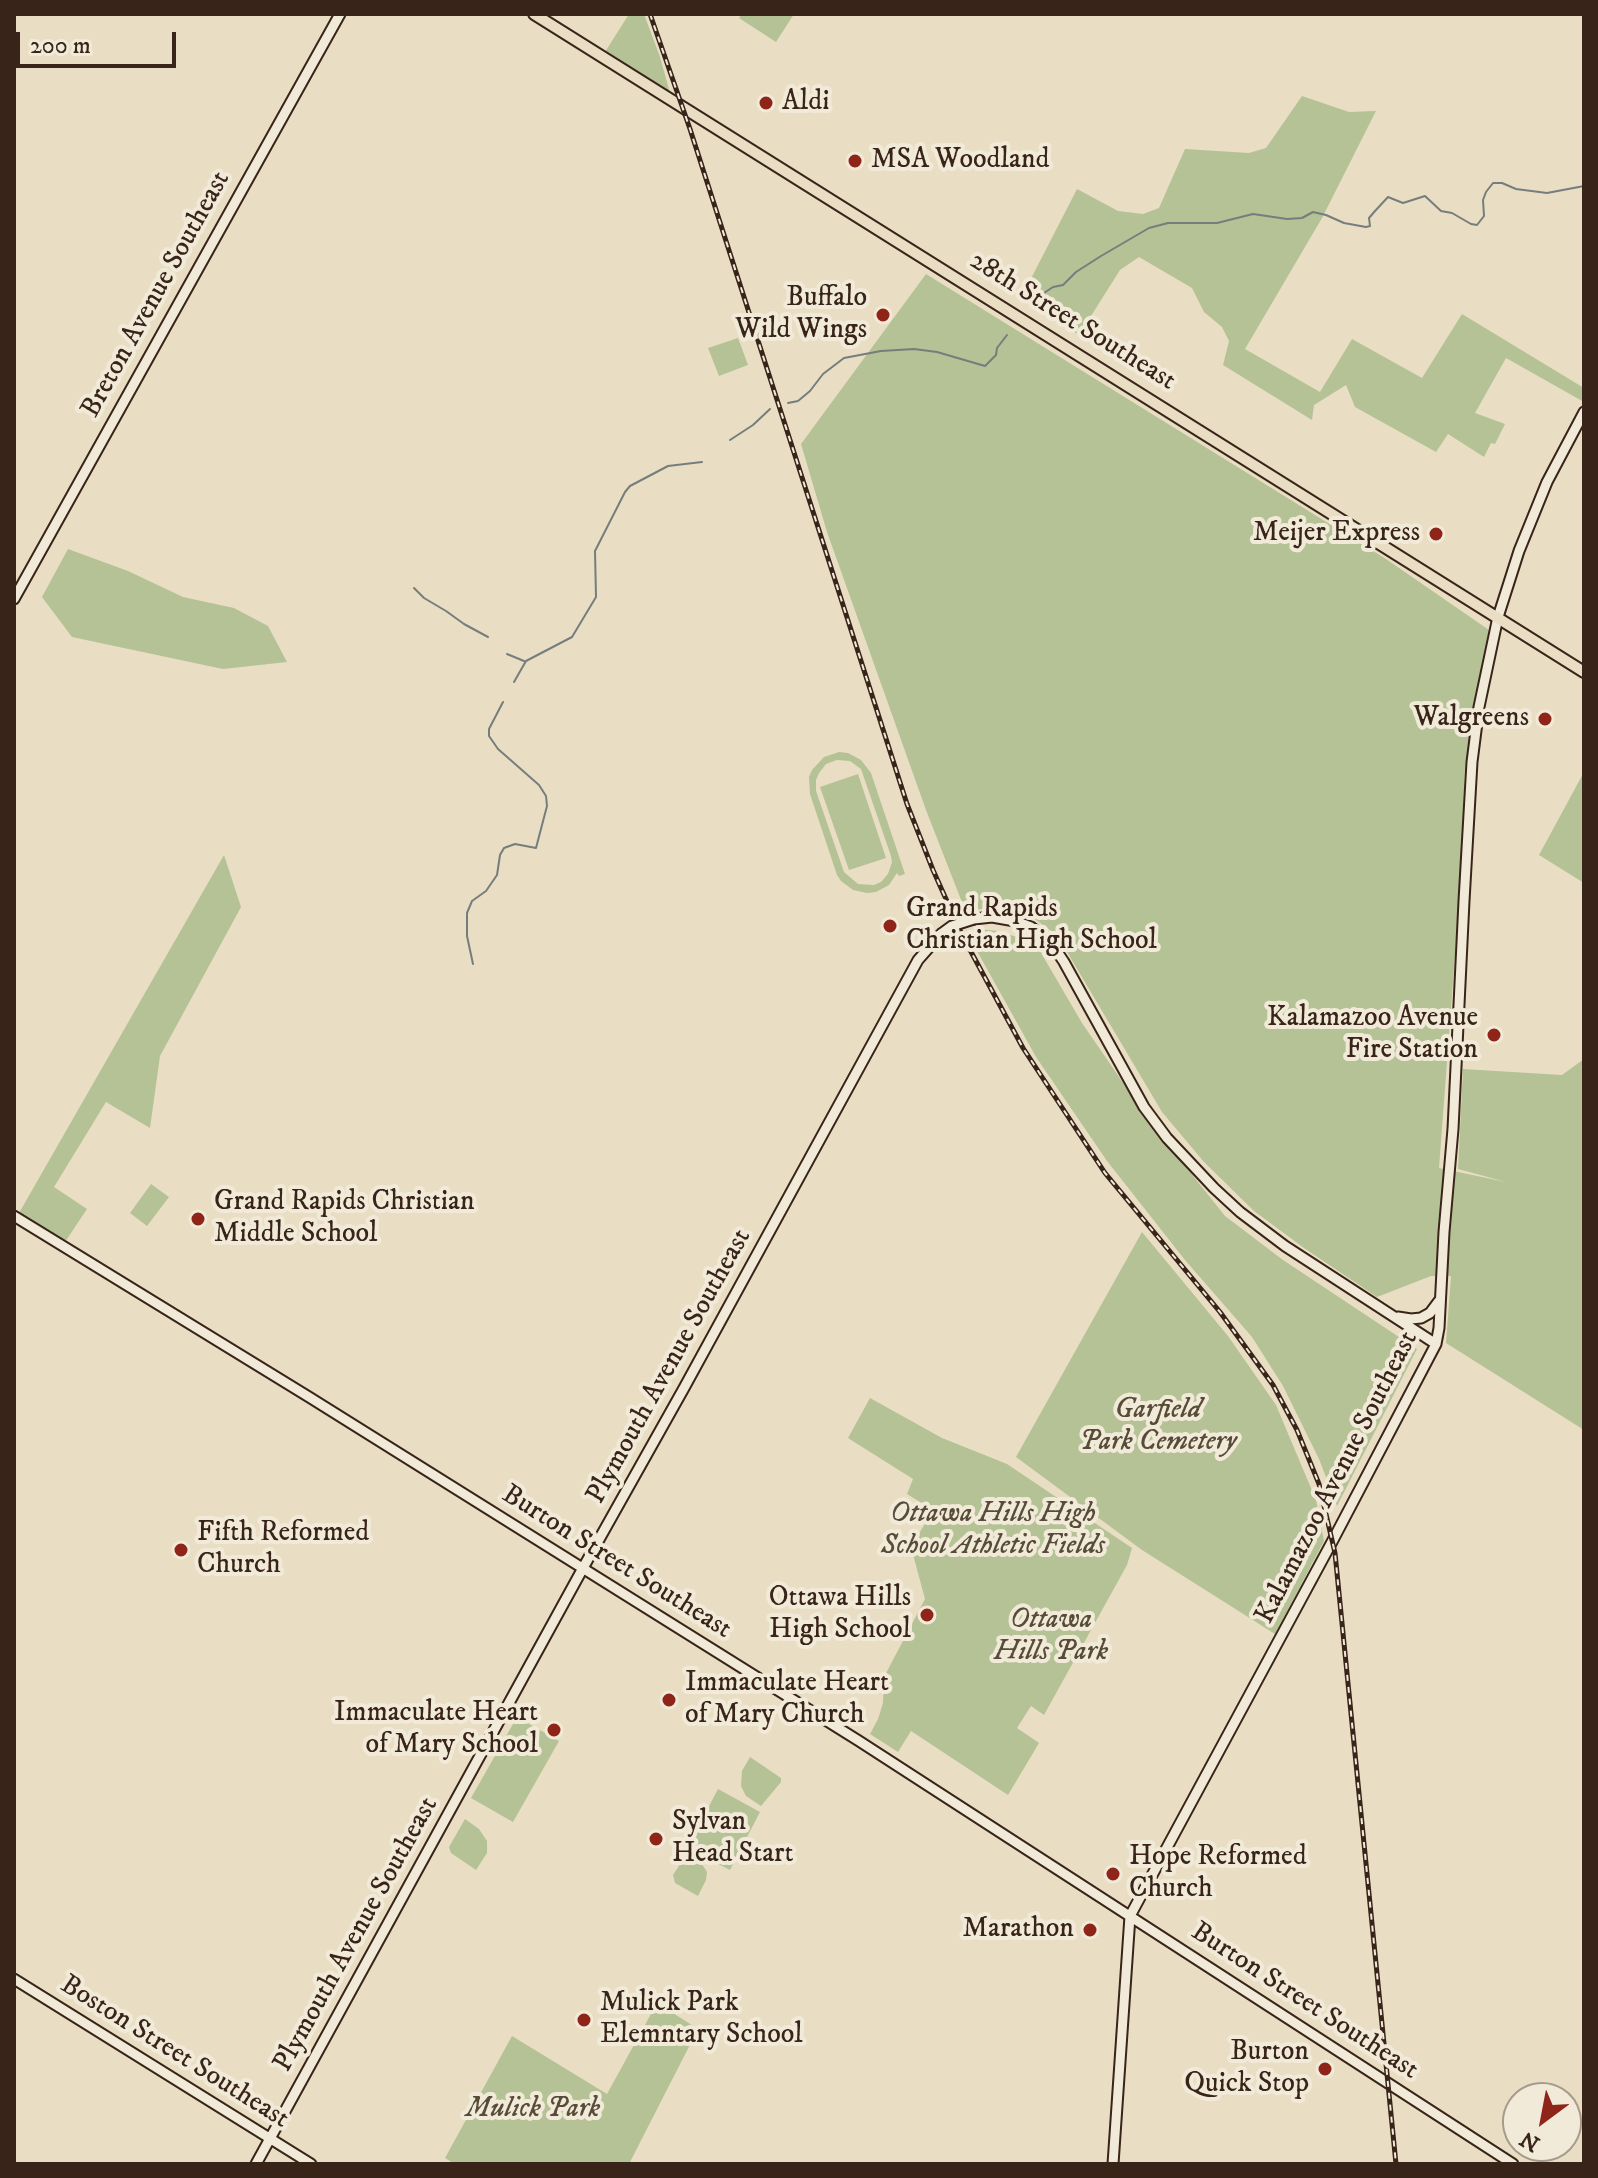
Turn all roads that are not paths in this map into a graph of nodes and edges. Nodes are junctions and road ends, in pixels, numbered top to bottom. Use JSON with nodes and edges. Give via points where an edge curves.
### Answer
{"nodes":[{"id":1,"x":340,"y":14,"type":"edge"},
{"id":2,"x":534,"y":14,"type":"edge"},
{"id":3,"x":1584,"y":412,"type":"edge"},
{"id":4,"x":14,"y":599,"type":"edge"},
{"id":5,"x":1498,"y":617,"type":"junction"},
{"id":6,"x":1584,"y":672,"type":"edge"},
{"id":7,"x":14,"y":1216,"type":"edge"},
{"id":8,"x":1441,"y":1298,"type":"junction"},
{"id":9,"x":1393,"y":1316,"type":"junction"},
{"id":10,"x":1436,"y":1344,"type":"junction"},
{"id":11,"x":583,"y":1568,"type":"junction"},
{"id":12,"x":1130,"y":1916,"type":"junction"},
{"id":13,"x":14,"y":1979,"type":"edge"},
{"id":14,"x":270,"y":2138,"type":"junction"},
{"id":15,"x":256,"y":2164,"type":"edge"},
{"id":16,"x":311,"y":2164,"type":"edge"},
{"id":17,"x":1113,"y":2164,"type":"edge"},
{"id":18,"x":1513,"y":2164,"type":"edge"}],
"edges":[{"from":1,"to":4,"type":"main road","name":"Breton Avenue Southeast"},
{"from":2,"to":5,"type":"main road","name":"28th Street Southeast"},
{"from":3,"to":5,"type":"main road","name":"Kalamazoo Avenue Southeast","via":[[1531,518]]},
{"from":5,"to":6,"type":"main road","name":"28th Street Southeast"},
{"from":5,"to":8,"type":"main road","name":"Kalamazoo Avenue Southeast","via":[[1472,762]]},
{"from":7,"to":11,"type":"main road","name":"Burton Street Southeast"},
{"from":8,"to":9,"type":"main road","via":[[1421,1318]]},
{"from":8,"to":10,"type":"main road","name":"Kalamazoo Avenue Southeast"},
{"from":9,"to":10,"type":"main road"},
{"from":9,"to":11,"type":"main road","name":"Plymouth Avenue Southeast","bridge":true,"via":[[1240,1212],[1167,1138],[1050,941],[1021,923],[974,919],[941,934],[918,960]]},
{"from":10,"to":12,"type":"main road","name":"Kalamazoo Avenue Southeast"},
{"from":11,"to":12,"type":"main road","name":"Burton Street Southeast"},
{"from":11,"to":14,"type":"main road","name":"Plymouth Avenue Southeast"},
{"from":12,"to":17,"type":"main road","name":"Kalamazoo Avenue Southeast"},
{"from":12,"to":18,"type":"main road","name":"Burton Street Southeast"},
{"from":13,"to":14,"type":"main road","name":"Boston Street Southeast"},
{"from":14,"to":15,"type":"main road","name":"Plymouth Avenue Southeast"},
{"from":14,"to":16,"type":"main road","name":"Boston Street Southeast"}]}
